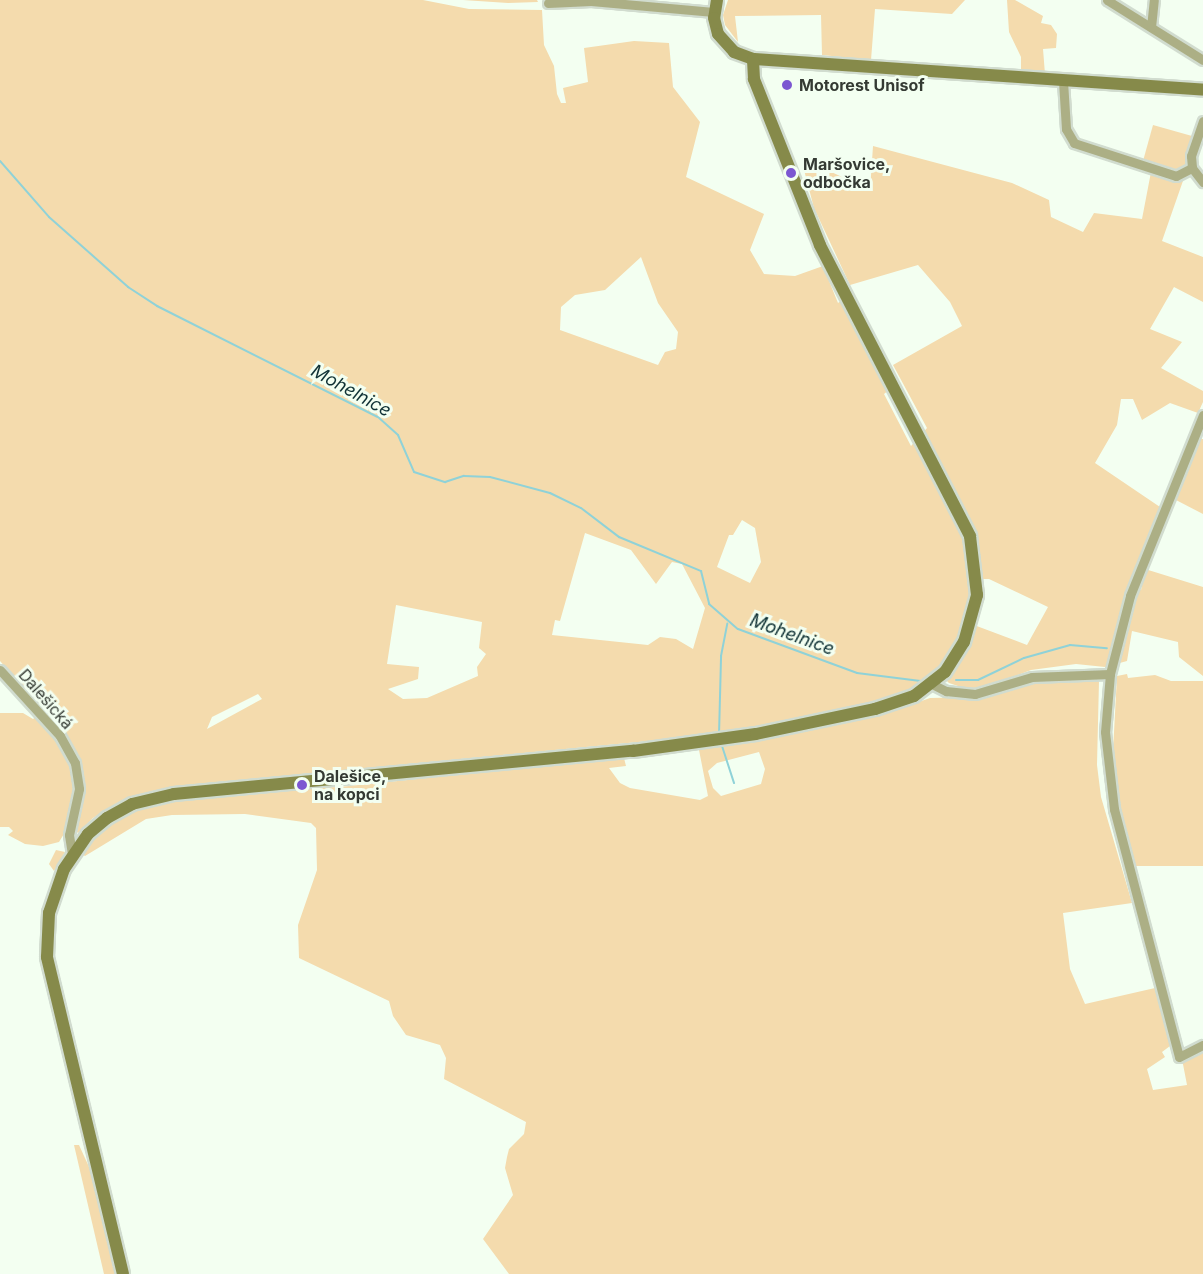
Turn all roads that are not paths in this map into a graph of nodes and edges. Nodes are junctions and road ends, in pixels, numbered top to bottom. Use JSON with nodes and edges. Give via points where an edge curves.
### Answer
{"nodes":[{"id":1,"x":1107,"y":0,"type":"edge"},
{"id":2,"x":1154,"y":0,"type":"edge"},
{"id":3,"x":548,"y":3,"type":"dead end"},
{"id":4,"x":716,"y":6,"type":"edge"},
{"id":5,"x":1151,"y":27,"type":"junction"},
{"id":6,"x":753,"y":59,"type":"junction"},
{"id":7,"x":1203,"y":60,"type":"edge"},
{"id":8,"x":1063,"y":81,"type":"junction"},
{"id":9,"x":1203,"y":90,"type":"edge"},
{"id":10,"x":1203,"y":121,"type":"edge"},
{"id":11,"x":1192,"y":168,"type":"junction"},
{"id":12,"x":1203,"y":182,"type":"edge"},
{"id":13,"x":1203,"y":415,"type":"edge"},
{"id":14,"x":0,"y":670,"type":"edge"},
{"id":15,"x":1110,"y":674,"type":"junction"},
{"id":16,"x":932,"y":684,"type":"junction"},
{"id":17,"x":72,"y":854,"type":"junction"},
{"id":18,"x":1203,"y":1045,"type":"edge"},
{"id":19,"x":123,"y":1274,"type":"edge"}],
"edges":[{"from":1,"to":5,"type":"street"},
{"from":2,"to":5,"type":"street"},
{"from":3,"to":4,"type":"street"},
{"from":4,"to":6,"type":"street","via":[[718,34],[740,55]]},
{"from":5,"to":7,"type":"street"},
{"from":6,"to":8,"type":"street"},
{"from":6,"to":16,"type":"street","via":[[754,79],[820,245],[973,548],[977,584],[971,626],[954,659]]},
{"from":8,"to":9,"type":"street"},
{"from":8,"to":11,"type":"street","via":[[1066,129],[1074,143],[1176,176]]},
{"from":10,"to":11,"type":"street","via":[[1194,141]]},
{"from":11,"to":12,"type":"street"},
{"from":13,"to":15,"type":"street","via":[[1130,596]]},
{"from":14,"to":17,"type":"street","name":"Dalešická","via":[[60,736],[75,763],[80,789],[69,835]]},
{"from":15,"to":16,"type":"street","via":[[1032,677],[975,694],[946,691]]},
{"from":15,"to":18,"type":"street","via":[[1105,732],[1114,809],[1179,1057]]},
{"from":16,"to":17,"type":"street","via":[[914,696],[875,709],[700,743],[159,796],[107,818]]},
{"from":17,"to":19,"type":"street","via":[[49,913],[47,957]]}]}
